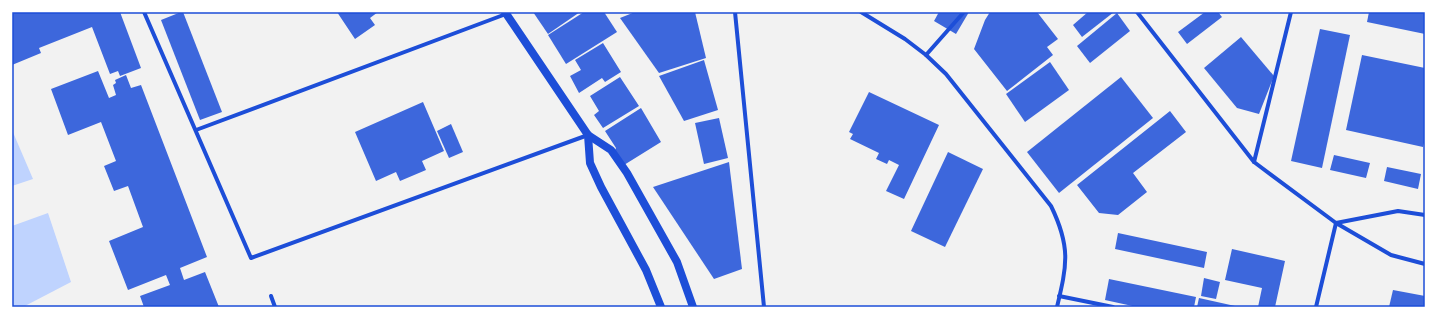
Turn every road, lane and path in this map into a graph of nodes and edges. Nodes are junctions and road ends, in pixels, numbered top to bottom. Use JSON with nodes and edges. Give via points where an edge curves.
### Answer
{"nodes":[{"id":1,"x":144,"y":12,"type":"edge"},
{"id":2,"x":735,"y":12,"type":"edge"},
{"id":3,"x":861,"y":12,"type":"edge"},
{"id":4,"x":964,"y":12,"type":"edge"},
{"id":5,"x":1137,"y":12,"type":"edge"},
{"id":6,"x":1291,"y":12,"type":"edge"},
{"id":7,"x":506,"y":13,"type":"edge"},
{"id":8,"x":926,"y":55,"type":"junction"},
{"id":9,"x":196,"y":130,"type":"junction"},
{"id":10,"x":588,"y":135,"type":"junction"},
{"id":11,"x":1254,"y":162,"type":"junction"},
{"id":12,"x":1425,"y":215,"type":"edge"},
{"id":13,"x":1336,"y":223,"type":"junction"},
{"id":14,"x":1425,"y":264,"type":"edge"},
{"id":15,"x":271,"y":296,"type":"dead end"},
{"id":16,"x":1059,"y":296,"type":"junction"},
{"id":17,"x":275,"y":307,"type":"edge"},
{"id":18,"x":661,"y":307,"type":"edge"},
{"id":19,"x":693,"y":307,"type":"edge"},
{"id":20,"x":764,"y":307,"type":"edge"},
{"id":21,"x":1057,"y":307,"type":"edge"},
{"id":22,"x":1113,"y":307,"type":"edge"},
{"id":23,"x":1316,"y":307,"type":"edge"}],
"edges":[{"from":1,"to":9,"type":"street"},
{"from":2,"to":20,"type":"street"},
{"from":3,"to":8,"type":"street"},
{"from":4,"to":8,"type":"street"},
{"from":5,"to":11,"type":"street"},
{"from":6,"to":11,"type":"street"},
{"from":7,"to":9,"type":"street"},
{"from":7,"to":10,"type":"main road"},
{"from":8,"to":16,"type":"street","via":[[946,74],[1052,206],[1065,241],[1066,265]]},
{"from":9,"to":10,"type":"street","via":[[251,258]]},
{"from":10,"to":18,"type":"main road","via":[[590,163],[646,270]]},
{"from":10,"to":19,"type":"main road","via":[[611,150],[626,173],[677,262]]},
{"from":11,"to":13,"type":"street"},
{"from":12,"to":13,"type":"street","via":[[1398,211]]},
{"from":13,"to":14,"type":"street","via":[[1391,255]]},
{"from":13,"to":23,"type":"street"},
{"from":15,"to":17,"type":"street"},
{"from":16,"to":21,"type":"street"},
{"from":16,"to":22,"type":"street"}]}
